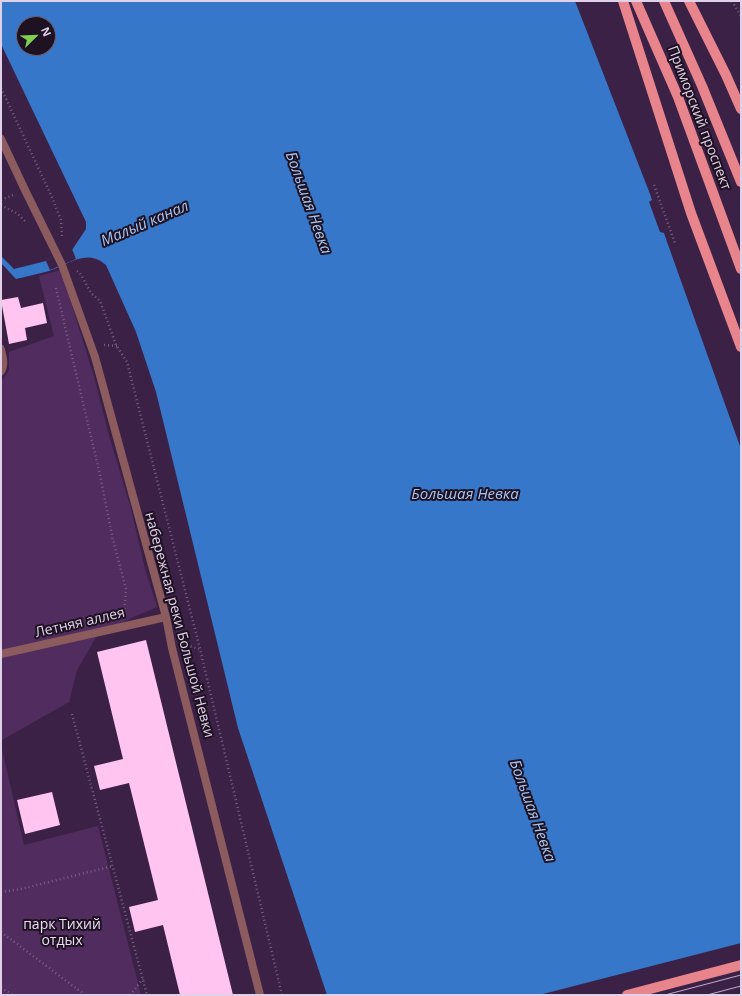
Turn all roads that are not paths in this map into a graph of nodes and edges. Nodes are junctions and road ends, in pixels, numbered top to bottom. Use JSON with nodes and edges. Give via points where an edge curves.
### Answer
{"nodes":[{"id":1,"x":623,"y":1,"type":"edge"},
{"id":2,"x":636,"y":1,"type":"edge"},
{"id":3,"x":664,"y":1,"type":"edge"},
{"id":4,"x":689,"y":1,"type":"edge"},
{"id":5,"x":741,"y":110,"type":"edge"},
{"id":6,"x":1,"y":139,"type":"edge"},
{"id":7,"x":741,"y":182,"type":"edge"},
{"id":8,"x":741,"y":269,"type":"edge"},
{"id":9,"x":741,"y":347,"type":"edge"},
{"id":10,"x":1,"y":348,"type":"edge"},
{"id":11,"x":1,"y":372,"type":"edge"},
{"id":12,"x":166,"y":617,"type":"junction"},
{"id":13,"x":1,"y":654,"type":"edge"},
{"id":14,"x":741,"y":965,"type":"edge"},
{"id":15,"x":260,"y":995,"type":"edge"},
{"id":16,"x":627,"y":995,"type":"edge"}],
"edges":[{"from":1,"to":9,"type":"main road","via":[[691,213]]},
{"from":2,"to":8,"type":"main road","name":"Приморский проспект","via":[[678,97]]},
{"from":3,"to":7,"type":"main road","name":"Приморский проспект"},
{"from":4,"to":5,"type":"main road"},
{"from":6,"to":12,"type":"street","name":"набережная реки Большой Невки","via":[[62,265],[95,357]]},
{"from":10,"to":11,"type":"lane","via":[[4,358]]},
{"from":12,"to":13,"type":"street","name":"Летняя аллея"},
{"from":12,"to":15,"type":"street","name":"набережная реки Большой Невки"},
{"from":14,"to":16,"type":"main road"}]}
